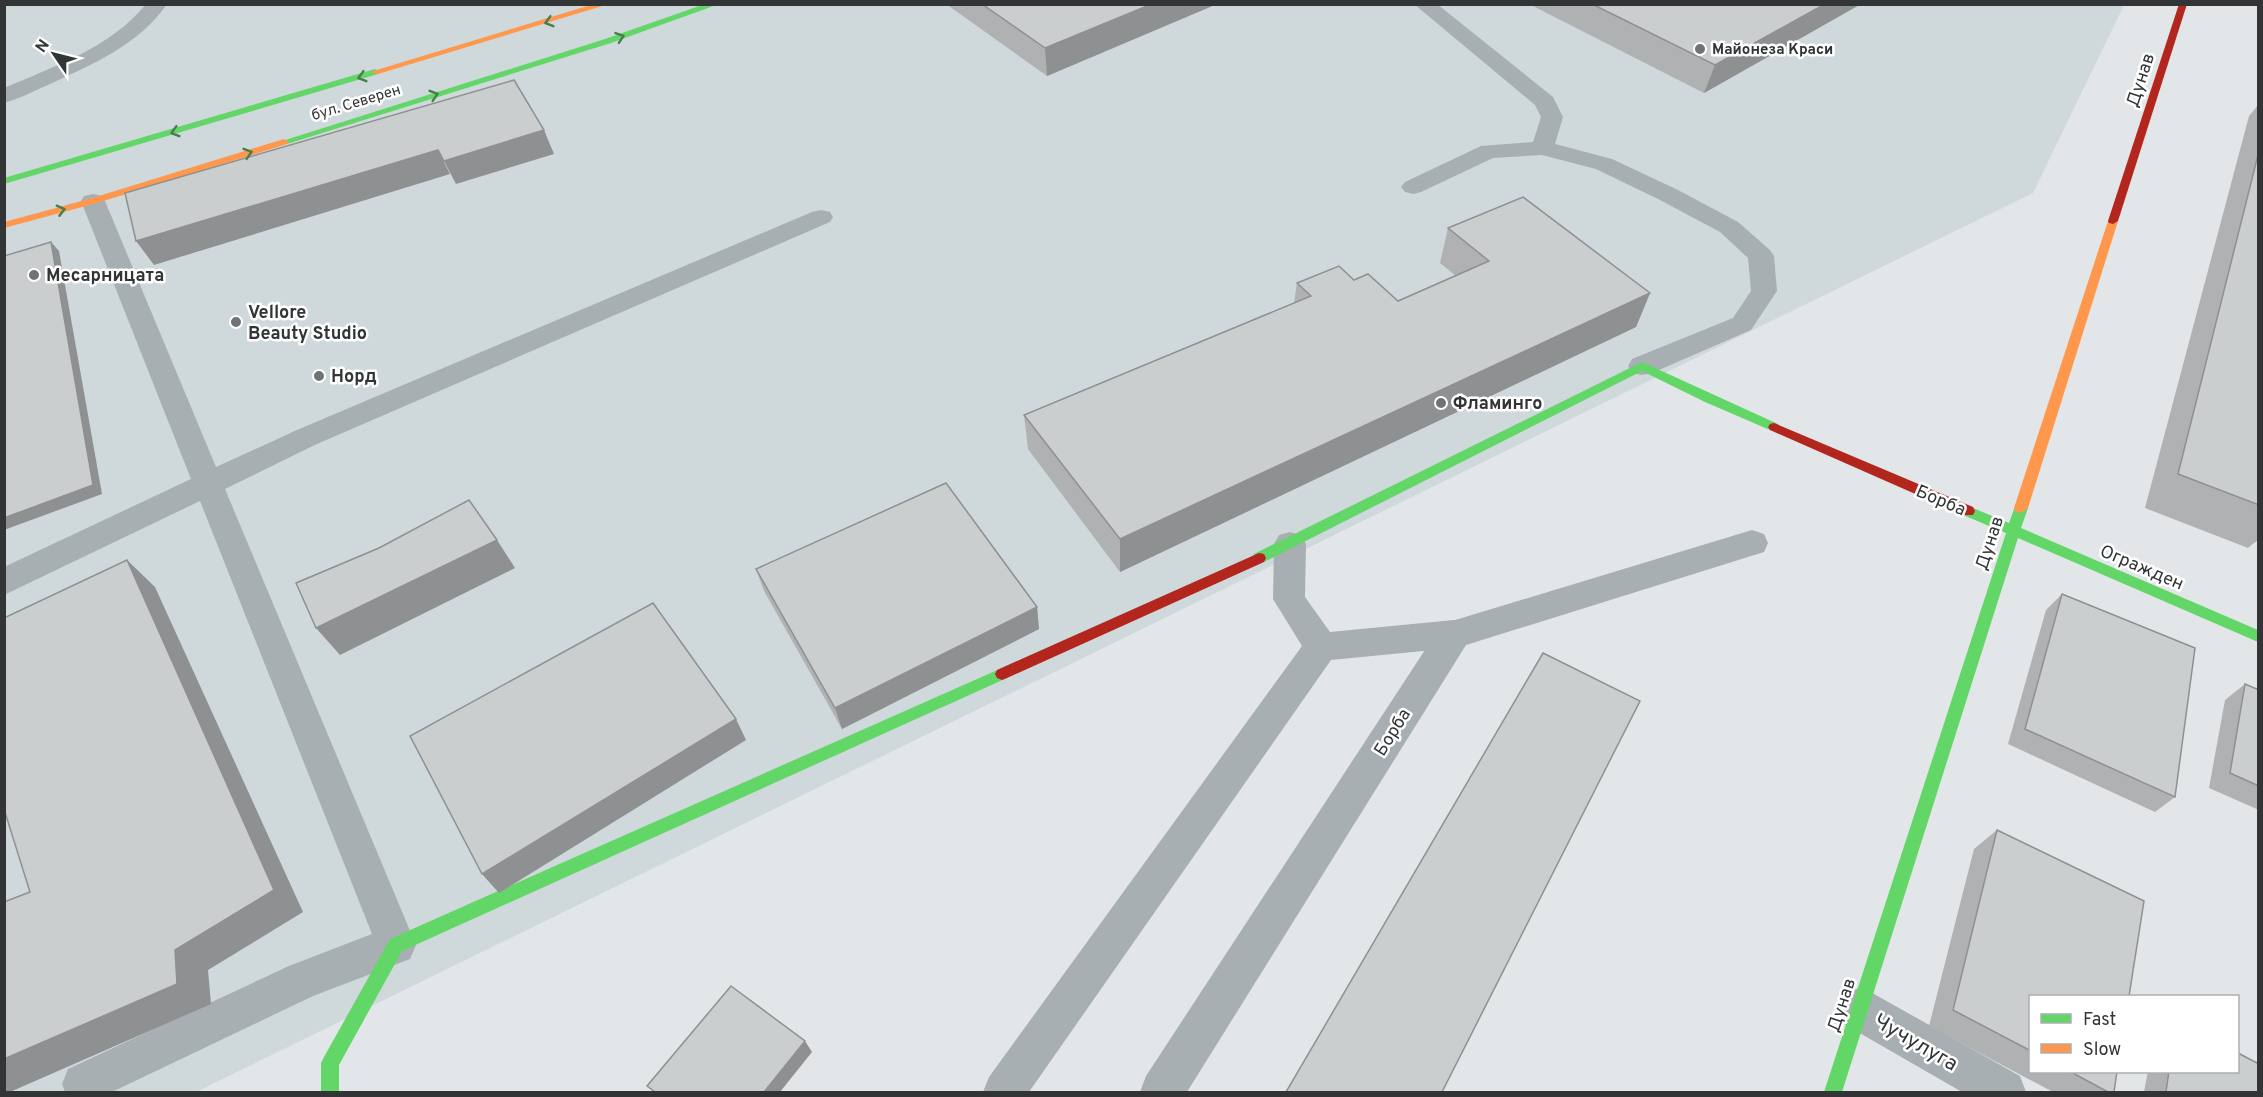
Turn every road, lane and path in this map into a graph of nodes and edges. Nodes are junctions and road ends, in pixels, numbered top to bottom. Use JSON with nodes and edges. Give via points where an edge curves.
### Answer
{"nodes":[{"id":1,"x":157,"y":4,"type":"edge"},
{"id":2,"x":605,"y":4,"type":"edge"},
{"id":3,"x":715,"y":4,"type":"edge"},
{"id":4,"x":1424,"y":4,"type":"edge"},
{"id":5,"x":2183,"y":4,"type":"edge"},
{"id":6,"x":4,"y":96,"type":"edge"},
{"id":7,"x":1542,"y":148,"type":"junction"},
{"id":8,"x":4,"y":181,"type":"edge"},
{"id":9,"x":1413,"y":187,"type":"dead end"},
{"id":10,"x":93,"y":201,"type":"junction"},
{"id":11,"x":821,"y":217,"type":"dead end"},
{"id":12,"x":4,"y":225,"type":"edge"},
{"id":13,"x":1642,"y":366,"type":"junction"},
{"id":14,"x":208,"y":485,"type":"junction"},
{"id":15,"x":2012,"y":530,"type":"junction"},
{"id":16,"x":1752,"y":543,"type":"dead end"},
{"id":17,"x":1290,"y":544,"type":"junction"},
{"id":18,"x":4,"y":582,"type":"edge"},
{"id":19,"x":1454,"y":634,"type":"junction"},
{"id":20,"x":2259,"y":636,"type":"edge"},
{"id":21,"x":1321,"y":647,"type":"junction"},
{"id":22,"x":396,"y":945,"type":"junction"},
{"id":23,"x":1859,"y":1009,"type":"junction"},
{"id":24,"x":83,"y":1084,"type":"dead end"},
{"id":25,"x":330,"y":1092,"type":"edge"},
{"id":26,"x":1004,"y":1092,"type":"edge"},
{"id":27,"x":1162,"y":1092,"type":"edge"},
{"id":28,"x":1833,"y":1092,"type":"edge"},
{"id":29,"x":2004,"y":1092,"type":"edge"}],
"edges":[{"from":1,"to":6,"type":"lane","via":[[151,15],[114,42]]},
{"from":2,"to":8,"type":"street","name":"бул. Северен","one_way":true},
{"from":10,"to":3,"type":"street","name":"бул. Северен","one_way":true},
{"from":4,"to":7,"type":"lane","via":[[1545,102],[1552,117]]},
{"from":5,"to":15,"type":"street","name":"Дунав"},
{"from":7,"to":9,"type":"lane","via":[[1489,151]]},
{"from":7,"to":13,"type":"lane","via":[[1604,164],[1669,195],[1729,227],[1761,256],[1764,291],[1742,324]]},
{"from":12,"to":10,"type":"street","name":"бул. Северен","one_way":true},
{"from":10,"to":14,"type":"lane"},
{"from":11,"to":14,"type":"lane","via":[[307,437]]},
{"from":13,"to":15,"type":"street","name":"Борба","via":[[1709,399]]},
{"from":13,"to":17,"type":"street"},
{"from":14,"to":18,"type":"lane"},
{"from":14,"to":22,"type":"lane"},
{"from":15,"to":20,"type":"street","name":"Огражден"},
{"from":15,"to":23,"type":"street","name":"Дунав"},
{"from":16,"to":19,"type":"street"},
{"from":17,"to":21,"type":"lane","via":[[1288,599]]},
{"from":17,"to":22,"type":"street"},
{"from":19,"to":21,"type":"lane"},
{"from":19,"to":27,"type":"street","name":"Борба"},
{"from":21,"to":26,"type":"lane"},
{"from":22,"to":24,"type":"lane","via":[[303,980]]},
{"from":22,"to":25,"type":"street","via":[[330,1063]]},
{"from":23,"to":28,"type":"street","name":"Дунав"},
{"from":23,"to":29,"type":"street","name":"Чучулуга"}]}
